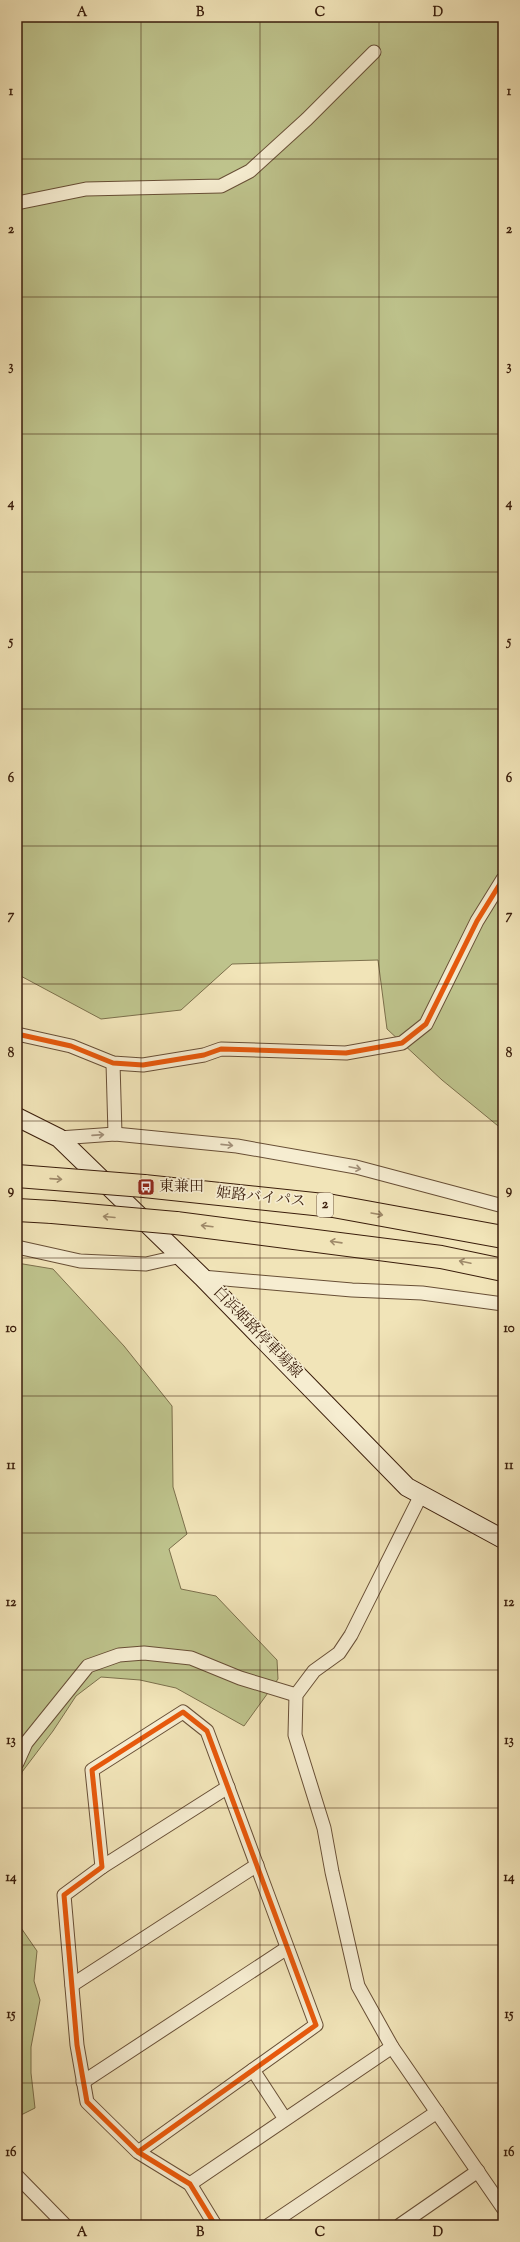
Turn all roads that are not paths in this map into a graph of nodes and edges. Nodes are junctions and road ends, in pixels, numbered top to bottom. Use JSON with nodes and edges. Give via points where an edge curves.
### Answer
{"nodes":[{"id":1,"x":374,"y":52,"type":"dead end"},
{"id":2,"x":17,"y":203,"type":"edge"},
{"id":3,"x":503,"y":879,"type":"edge"},
{"id":4,"x":17,"y":1034,"type":"edge"},
{"id":5,"x":113,"y":1063,"type":"junction"},
{"id":6,"x":17,"y":1117,"type":"edge"},
{"id":7,"x":115,"y":1134,"type":"junction"},
{"id":8,"x":59,"y":1138,"type":"junction"},
{"id":9,"x":17,"y":1176,"type":"edge"},
{"id":10,"x":503,"y":1206,"type":"edge"},
{"id":11,"x":17,"y":1210,"type":"edge"},
{"id":12,"x":503,"y":1237,"type":"edge"},
{"id":13,"x":17,"y":1247,"type":"edge"},
{"id":14,"x":181,"y":1256,"type":"junction"},
{"id":15,"x":503,"y":1270,"type":"edge"},
{"id":16,"x":202,"y":1277,"type":"junction"},
{"id":17,"x":503,"y":1304,"type":"edge"},
{"id":18,"x":421,"y":1495,"type":"junction"},
{"id":19,"x":503,"y":1539,"type":"edge"},
{"id":20,"x":296,"y":1695,"type":"junction"},
{"id":21,"x":17,"y":1763,"type":"edge"},
{"id":22,"x":228,"y":1787,"type":"junction"},
{"id":23,"x":257,"y":1865,"type":"junction"},
{"id":24,"x":102,"y":1867,"type":"junction"},
{"id":25,"x":287,"y":1948,"type":"junction"},
{"id":26,"x":72,"y":1985,"type":"junction"},
{"id":27,"x":392,"y":2047,"type":"junction"},
{"id":28,"x":253,"y":2070,"type":"junction"},
{"id":29,"x":83,"y":2082,"type":"junction"},
{"id":30,"x":437,"y":2112,"type":"junction"},
{"id":31,"x":285,"y":2119,"type":"junction"},
{"id":32,"x":138,"y":2152,"type":"junction"},
{"id":33,"x":478,"y":2171,"type":"junction"},
{"id":34,"x":17,"y":2176,"type":"edge"},
{"id":35,"x":190,"y":2184,"type":"junction"},
{"id":36,"x":503,"y":2208,"type":"edge"},
{"id":37,"x":65,"y":2225,"type":"edge"},
{"id":38,"x":215,"y":2225,"type":"edge"},
{"id":39,"x":269,"y":2225,"type":"edge"},
{"id":40,"x":400,"y":2225,"type":"edge"}],
"edges":[{"from":1,"to":2,"type":"street","via":[[250,172],[221,186],[86,189]]},
{"from":3,"to":5,"type":"street","via":[[477,921],[426,1024],[402,1042],[346,1053],[221,1050],[143,1064]]},
{"from":4,"to":5,"type":"street","via":[[71,1046]]},
{"from":5,"to":7,"type":"street"},
{"from":6,"to":8,"type":"main road","name":"白浜姫路停車場線"},
{"from":8,"to":7,"type":"street","one_way":true},
{"from":7,"to":10,"type":"street","one_way":true,"via":[[237,1146],[349,1166]]},
{"from":8,"to":14,"type":"main road","name":"白浜姫路停車場線"},
{"from":9,"to":12,"type":"highway","name":"姫路バイパス","number":"2","one_way":true,"bridge":true,"via":[[144,1186],[333,1206]]},
{"from":15,"to":11,"type":"highway","one_way":true,"bridge":true,"via":[[433,1256],[176,1223]]},
{"from":13,"to":14,"type":"street","via":[[95,1262],[146,1264]]},
{"from":14,"to":16,"type":"main road","name":"白浜姫路停車場線"},
{"from":16,"to":17,"type":"street","via":[[352,1290],[422,1293]]},
{"from":16,"to":18,"type":"main road","name":"白浜姫路停車場線","via":[[407,1487]]},
{"from":18,"to":19,"type":"main road","name":"白浜姫路停車場線"},
{"from":18,"to":20,"type":"street","via":[[339,1653],[314,1671]]},
{"from":20,"to":21,"type":"street","via":[[240,1678],[192,1658],[144,1653],[119,1655],[88,1666],[26,1743]]},
{"from":20,"to":27,"type":"street","via":[[295,1735],[324,1828],[358,1986]]},
{"from":22,"to":23,"type":"street"},
{"from":22,"to":24,"type":"street"},
{"from":22,"to":24,"type":"street","via":[[207,1731],[183,1712],[92,1770]]},
{"from":23,"to":25,"type":"street"},
{"from":23,"to":26,"type":"street"},
{"from":24,"to":26,"type":"street","via":[[64,1895]]},
{"from":25,"to":28,"type":"street","via":[[316,2025]]},
{"from":25,"to":29,"type":"street"},
{"from":26,"to":29,"type":"street"},
{"from":27,"to":30,"type":"street"},
{"from":27,"to":31,"type":"street"},
{"from":28,"to":31,"type":"street"},
{"from":28,"to":32,"type":"street"},
{"from":29,"to":32,"type":"street","via":[[87,2102]]},
{"from":30,"to":33,"type":"street"},
{"from":30,"to":39,"type":"street"},
{"from":31,"to":35,"type":"street"},
{"from":32,"to":35,"type":"street"},
{"from":33,"to":36,"type":"street"},
{"from":33,"to":40,"type":"street"},
{"from":34,"to":37,"type":"street"},
{"from":35,"to":38,"type":"street"}]}
